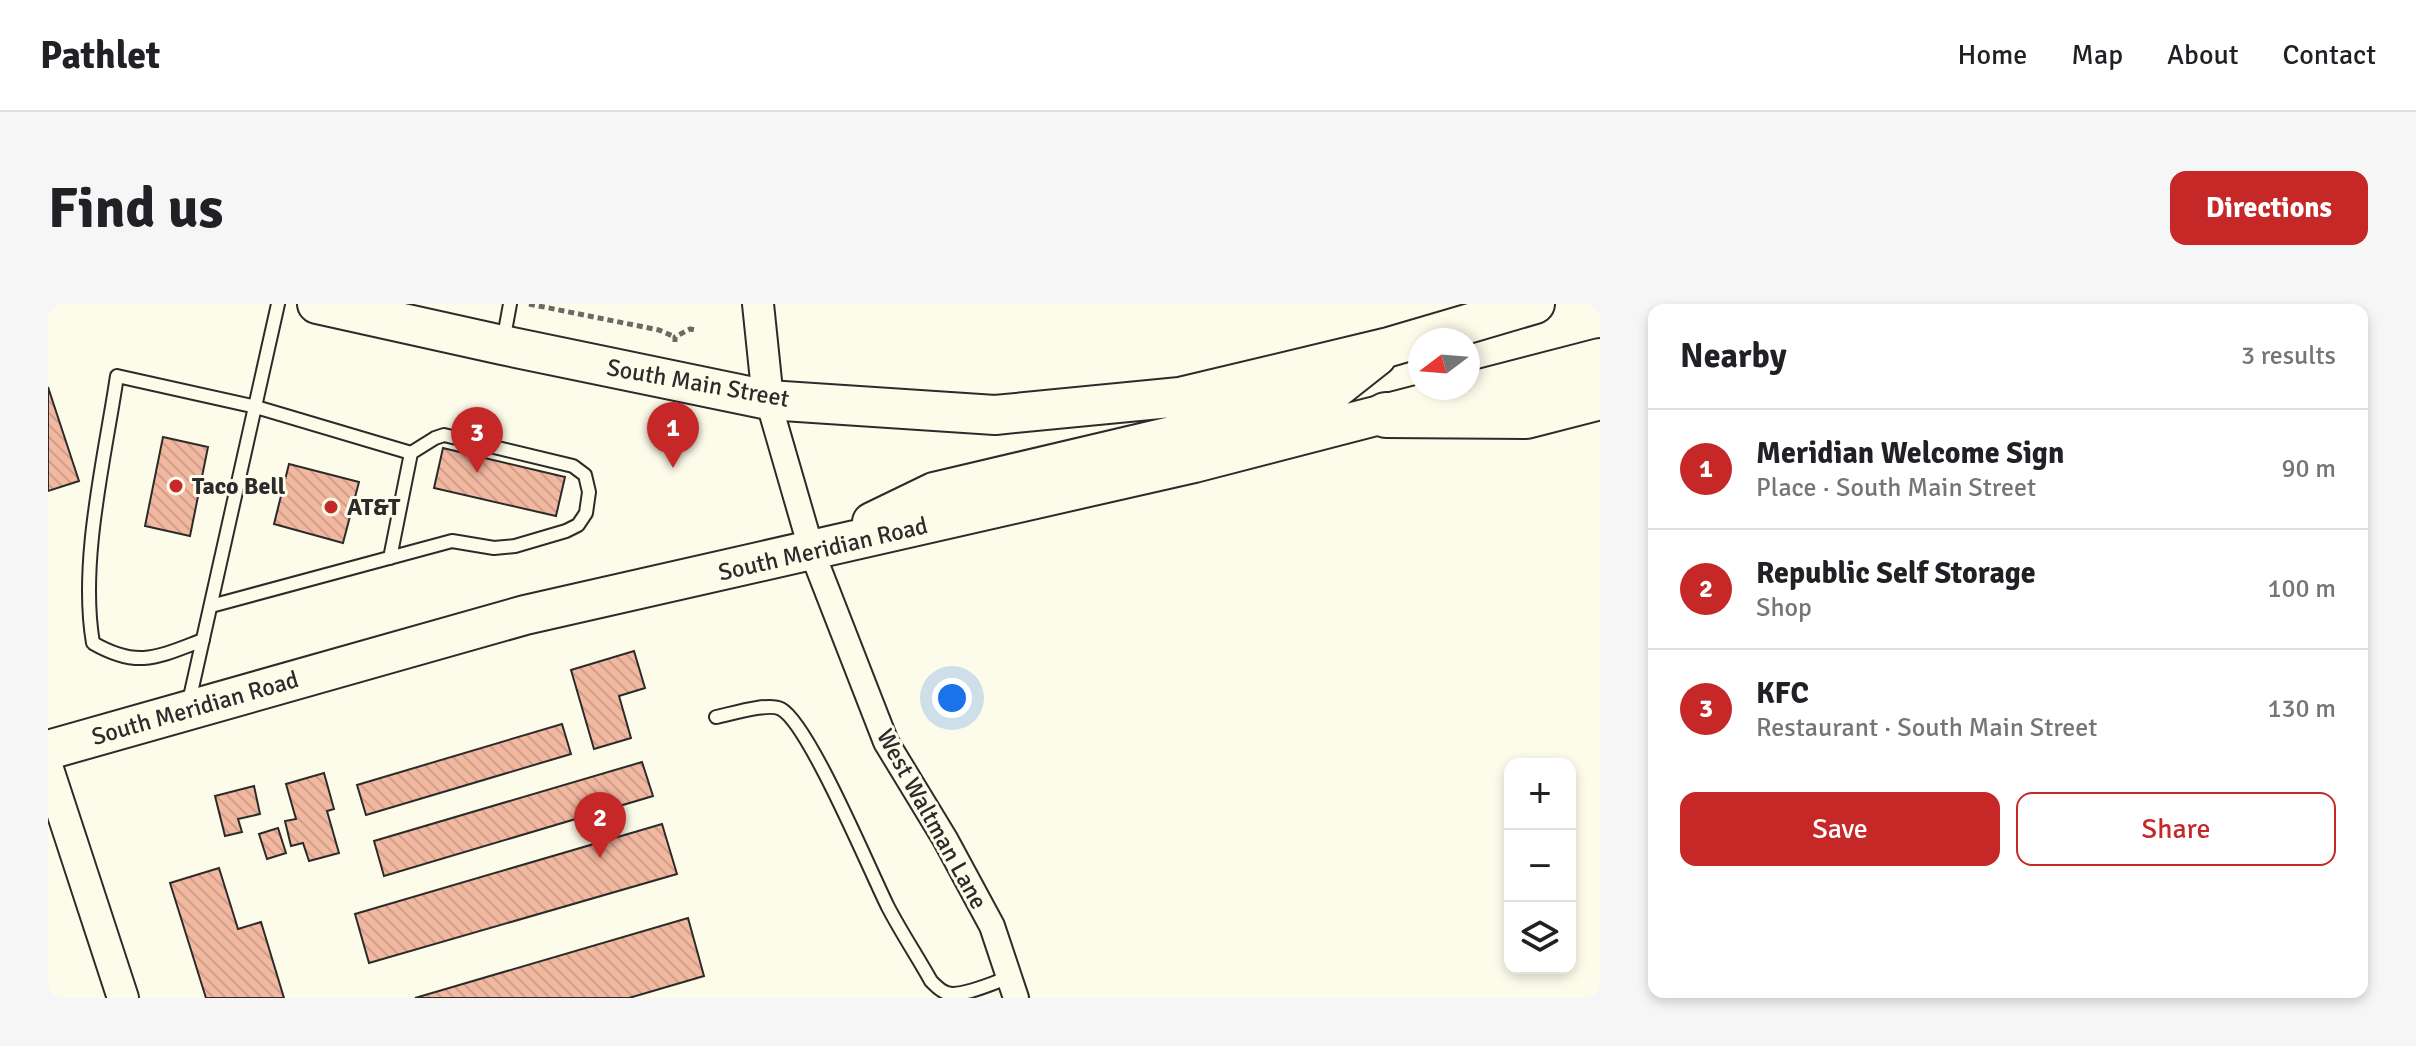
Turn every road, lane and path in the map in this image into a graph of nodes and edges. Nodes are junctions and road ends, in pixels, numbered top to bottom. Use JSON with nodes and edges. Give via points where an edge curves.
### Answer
{"nodes":[{"id":1,"x":278,"y":304,"type":"edge"},
{"id":2,"x":317,"y":304,"type":"edge"},
{"id":3,"x":510,"y":304,"type":"edge"},
{"id":4,"x":529,"y":304,"type":"edge"},
{"id":5,"x":758,"y":304,"type":"edge"},
{"id":6,"x":1535,"y":304,"type":"edge"},
{"id":7,"x":695,"y":330,"type":"dead end"},
{"id":8,"x":502,"y":345,"type":"junction"},
{"id":9,"x":1389,"y":347,"type":"junction"},
{"id":10,"x":1600,"y":358,"type":"edge"},
{"id":11,"x":1600,"y":397,"type":"edge"},
{"id":12,"x":768,"y":400,"type":"junction"},
{"id":13,"x":256,"y":407,"type":"junction"},
{"id":14,"x":1386,"y":415,"type":"junction"},
{"id":15,"x":411,"y":453,"type":"junction"},
{"id":16,"x":812,"y":552,"type":"junction"},
{"id":17,"x":390,"y":558,"type":"junction"},
{"id":18,"x":211,"y":606,"type":"junction"},
{"id":19,"x":203,"y":640,"type":"junction"},
{"id":20,"x":187,"y":709,"type":"junction"},
{"id":21,"x":716,"y":717,"type":"dead end"},
{"id":22,"x":48,"y":750,"type":"edge"},
{"id":23,"x":48,"y":769,"type":"edge"},
{"id":24,"x":1013,"y":988,"type":"edge"},
{"id":25,"x":123,"y":998,"type":"edge"}],
"edges":[{"from":1,"to":13,"type":"lane"},
{"from":2,"to":8,"type":"main road","name":"South Main Street"},
{"from":3,"to":8,"type":"lane"},
{"from":4,"to":7,"type":"path","via":[[659,330],[675,340]]},
{"from":5,"to":12,"type":"street"},
{"from":6,"to":9,"type":"main road"},
{"from":8,"to":12,"type":"main road","name":"South Main Street"},
{"from":9,"to":12,"type":"main road","name":"South Main Street","via":[[1180,397],[995,415]]},
{"from":9,"to":16,"type":"main road","via":[[1320,401],[934,492]]},
{"from":10,"to":14,"type":"main road","name":"South Meridian Road"},
{"from":11,"to":14,"type":"highway","via":[[1526,416]]},
{"from":12,"to":16,"type":"street","name":"West Waltman Lane"},
{"from":13,"to":15,"type":"lane"},
{"from":13,"to":18,"type":"lane"},
{"from":13,"to":19,"type":"lane","via":[[117,376],[91,547],[93,643],[111,653],[151,660]]},
{"from":14,"to":16,"type":"main road","name":"South Meridian Road"},
{"from":15,"to":17,"type":"lane"},
{"from":15,"to":17,"type":"lane","via":[[444,435],[573,466],[585,475],[586,513],[566,531],[515,546],[452,541]]},
{"from":16,"to":20,"type":"main road","name":"South Meridian Road","via":[[525,615]]},
{"from":16,"to":24,"type":"street","name":"West Waltman Lane","via":[[886,742],[992,926]]},
{"from":17,"to":18,"type":"lane"},
{"from":18,"to":19,"type":"lane"},
{"from":19,"to":20,"type":"lane"},
{"from":20,"to":22,"type":"main road","name":"South Meridian Road"},
{"from":21,"to":24,"type":"lane","via":[[770,706],[791,717],[889,910],[940,990],[958,994]]},
{"from":23,"to":25,"type":"street"}]}
